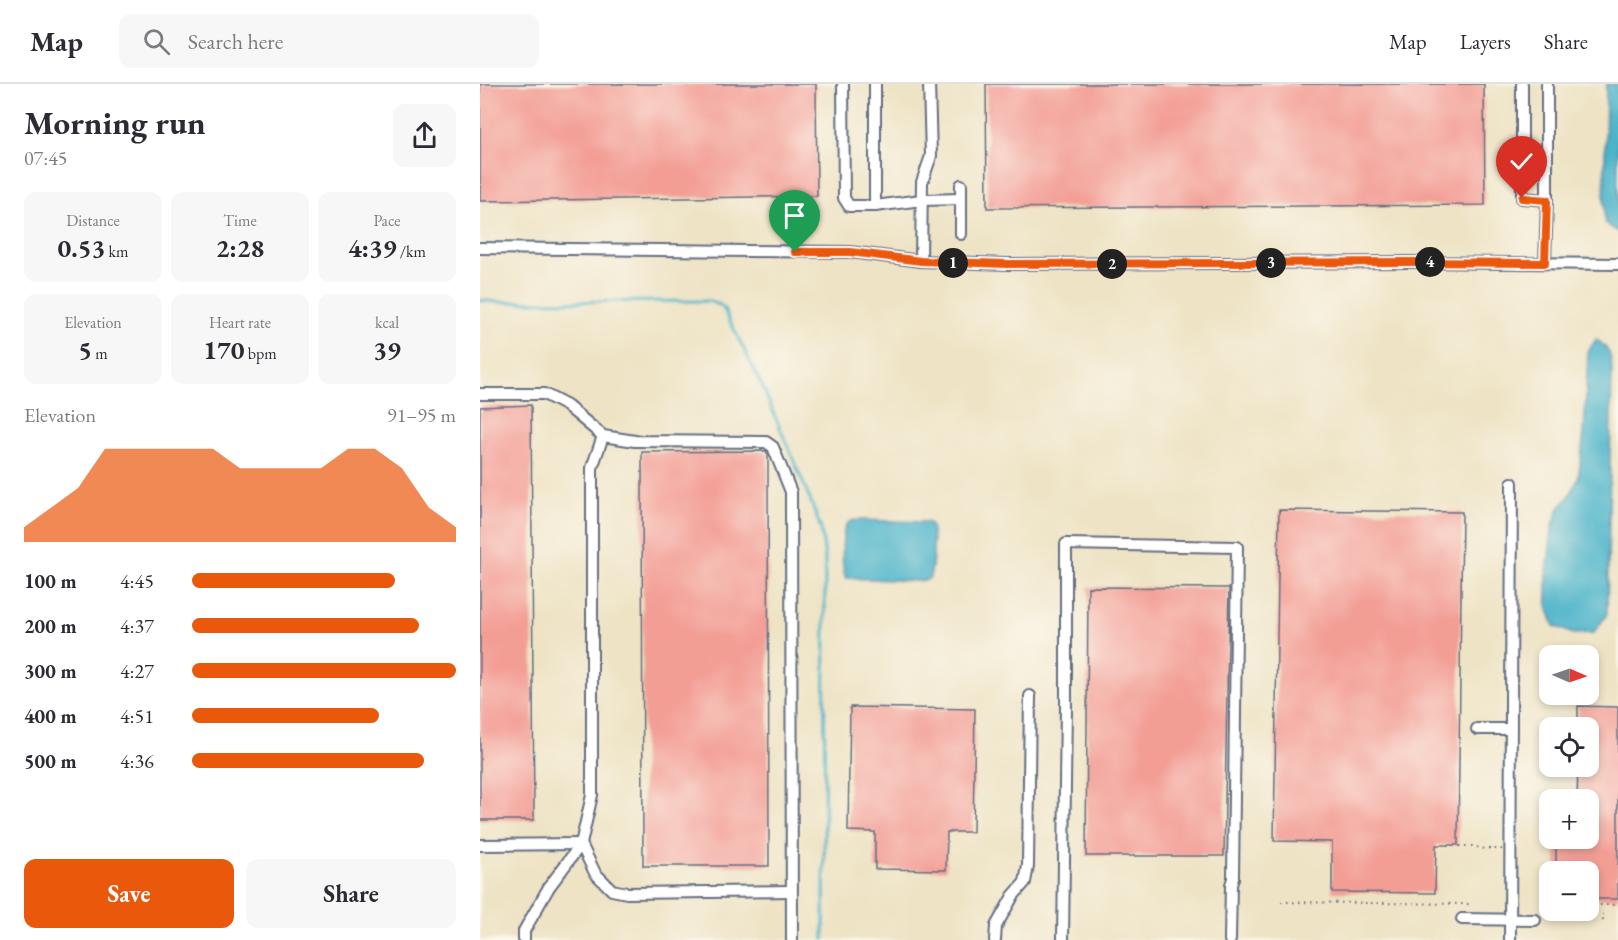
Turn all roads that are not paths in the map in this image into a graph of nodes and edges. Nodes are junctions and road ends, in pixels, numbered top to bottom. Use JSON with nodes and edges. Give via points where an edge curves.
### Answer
{"nodes":[{"id":1,"x":843,"y":84,"type":"edge"},
{"id":2,"x":875,"y":84,"type":"edge"},
{"id":3,"x":929,"y":84,"type":"edge"},
{"id":4,"x":1522,"y":84,"type":"edge"},
{"id":5,"x":1547,"y":84,"type":"edge"},
{"id":6,"x":961,"y":185,"type":"dead end"},
{"id":7,"x":961,"y":199,"type":"junction"},
{"id":8,"x":922,"y":200,"type":"junction"},
{"id":9,"x":1547,"y":200,"type":"junction"},
{"id":10,"x":876,"y":206,"type":"junction"},
{"id":11,"x":961,"y":234,"type":"dead end"},
{"id":12,"x":480,"y":248,"type":"edge"},
{"id":13,"x":921,"y":261,"type":"junction"},
{"id":14,"x":1545,"y":263,"type":"junction"},
{"id":15,"x":1618,"y":264,"type":"edge"},
{"id":16,"x":480,"y":394,"type":"edge"},
{"id":17,"x":603,"y":436,"type":"junction"},
{"id":18,"x":1512,"y":483,"type":"dead end"},
{"id":19,"x":1030,"y":696,"type":"dead end"},
{"id":20,"x":1477,"y":729,"type":"dead end"},
{"id":21,"x":1511,"y":729,"type":"junction"},
{"id":22,"x":581,"y":844,"type":"junction"},
{"id":23,"x":480,"y":845,"type":"edge"},
{"id":24,"x":792,"y":891,"type":"junction"},
{"id":25,"x":1462,"y":919,"type":"dead end"},
{"id":26,"x":1510,"y":920,"type":"junction"},
{"id":27,"x":1535,"y":920,"type":"dead end"},
{"id":28,"x":524,"y":940,"type":"edge"},
{"id":29,"x":792,"y":940,"type":"edge"},
{"id":30,"x":995,"y":940,"type":"edge"},
{"id":31,"x":1063,"y":940,"type":"edge"},
{"id":32,"x":1230,"y":940,"type":"edge"},
{"id":33,"x":1510,"y":940,"type":"edge"}],
"edges":[{"from":1,"to":10,"type":"lane","via":[[844,198],[849,206]]},
{"from":2,"to":10,"type":"lane"},
{"from":3,"to":8,"type":"lane","via":[[931,156],[922,182]]},
{"from":4,"to":9,"type":"lane","via":[[1522,198]]},
{"from":5,"to":9,"type":"lane"},
{"from":6,"to":7,"type":"lane"},
{"from":7,"to":8,"type":"lane"},
{"from":7,"to":11,"type":"lane"},
{"from":8,"to":10,"type":"lane"},
{"from":8,"to":13,"type":"lane"},
{"from":9,"to":14,"type":"lane"},
{"from":12,"to":13,"type":"lane","via":[[850,252]]},
{"from":13,"to":14,"type":"lane"},
{"from":14,"to":15,"type":"lane"},
{"from":16,"to":17,"type":"lane","via":[[544,394],[567,406]]},
{"from":17,"to":22,"type":"lane","via":[[592,468],[592,795]]},
{"from":17,"to":24,"type":"lane","via":[[635,441],[766,442],[773,447],[791,492]]},
{"from":18,"to":21,"type":"lane"},
{"from":19,"to":30,"type":"lane","via":[[1028,866],[1025,882],[996,926]]},
{"from":20,"to":21,"type":"lane"},
{"from":21,"to":26,"type":"lane"},
{"from":22,"to":23,"type":"lane"},
{"from":22,"to":24,"type":"lane","via":[[595,873],[612,890]]},
{"from":22,"to":28,"type":"lane","via":[[549,886],[524,931]]},
{"from":24,"to":29,"type":"lane"},
{"from":25,"to":26,"type":"lane"},
{"from":26,"to":27,"type":"lane"},
{"from":26,"to":33,"type":"lane"},
{"from":31,"to":32,"type":"lane","via":[[1066,544],[1237,547]]}]}
